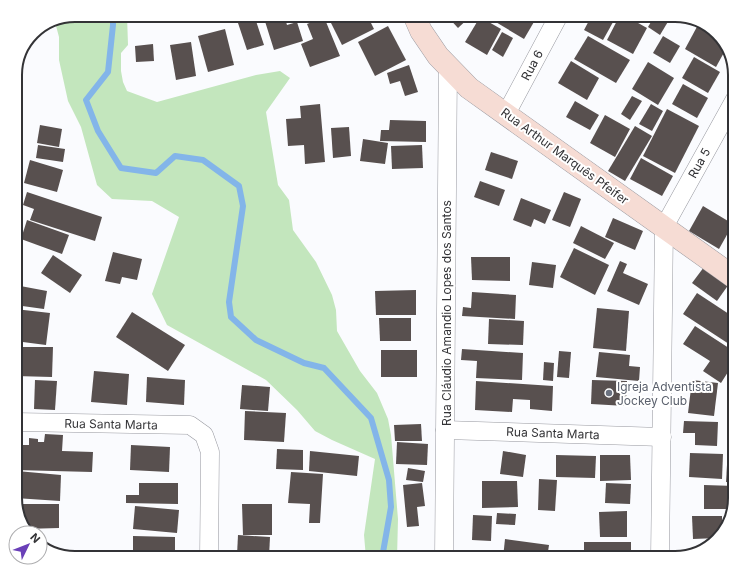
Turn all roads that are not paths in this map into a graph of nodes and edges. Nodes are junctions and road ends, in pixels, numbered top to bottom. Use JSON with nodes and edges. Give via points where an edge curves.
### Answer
{"nodes":[{"id":1,"x":418,"y":22,"type":"edge"},
{"id":2,"x":555,"y":22,"type":"edge"},
{"id":3,"x":448,"y":67,"type":"junction"},
{"id":4,"x":728,"y":112,"type":"edge"},
{"id":5,"x":506,"y":114,"type":"junction"},
{"id":6,"x":664,"y":227,"type":"junction"},
{"id":7,"x":728,"y":273,"type":"edge"},
{"id":8,"x":22,"y":422,"type":"edge"},
{"id":9,"x":445,"y":430,"type":"junction"},
{"id":10,"x":662,"y":437,"type":"junction"},
{"id":11,"x":209,"y":551,"type":"edge"},
{"id":12,"x":444,"y":551,"type":"edge"},
{"id":13,"x":660,"y":551,"type":"edge"}],
"edges":[{"from":1,"to":3,"type":"street","name":"Rua Arthur Marquês Pfeifer","via":[[438,56]]},
{"from":2,"to":5,"type":"street","name":"Rua 6"},
{"from":3,"to":5,"type":"street","name":"Rua Arthur Marquês Pfeifer","via":[[470,88]]},
{"from":3,"to":9,"type":"street","name":"Rua Cláudio Amandio Lopes dos Santos"},
{"from":4,"to":6,"type":"street","name":"Rua 5"},
{"from":5,"to":6,"type":"street","name":"Rua Arthur Marquês Pfeifer"},
{"from":6,"to":7,"type":"street","name":"Rua Arthur Marquês Pfeifer"},
{"from":6,"to":10,"type":"street"},
{"from":8,"to":11,"type":"street","name":"Rua Santa Marta","via":[[190,425],[204,435],[210,452]]},
{"from":9,"to":10,"type":"street","name":"Rua Santa Marta"},
{"from":9,"to":12,"type":"street","name":"Rua Cláudio Amandio Lopes dos Santos"},
{"from":10,"to":13,"type":"street"}]}
